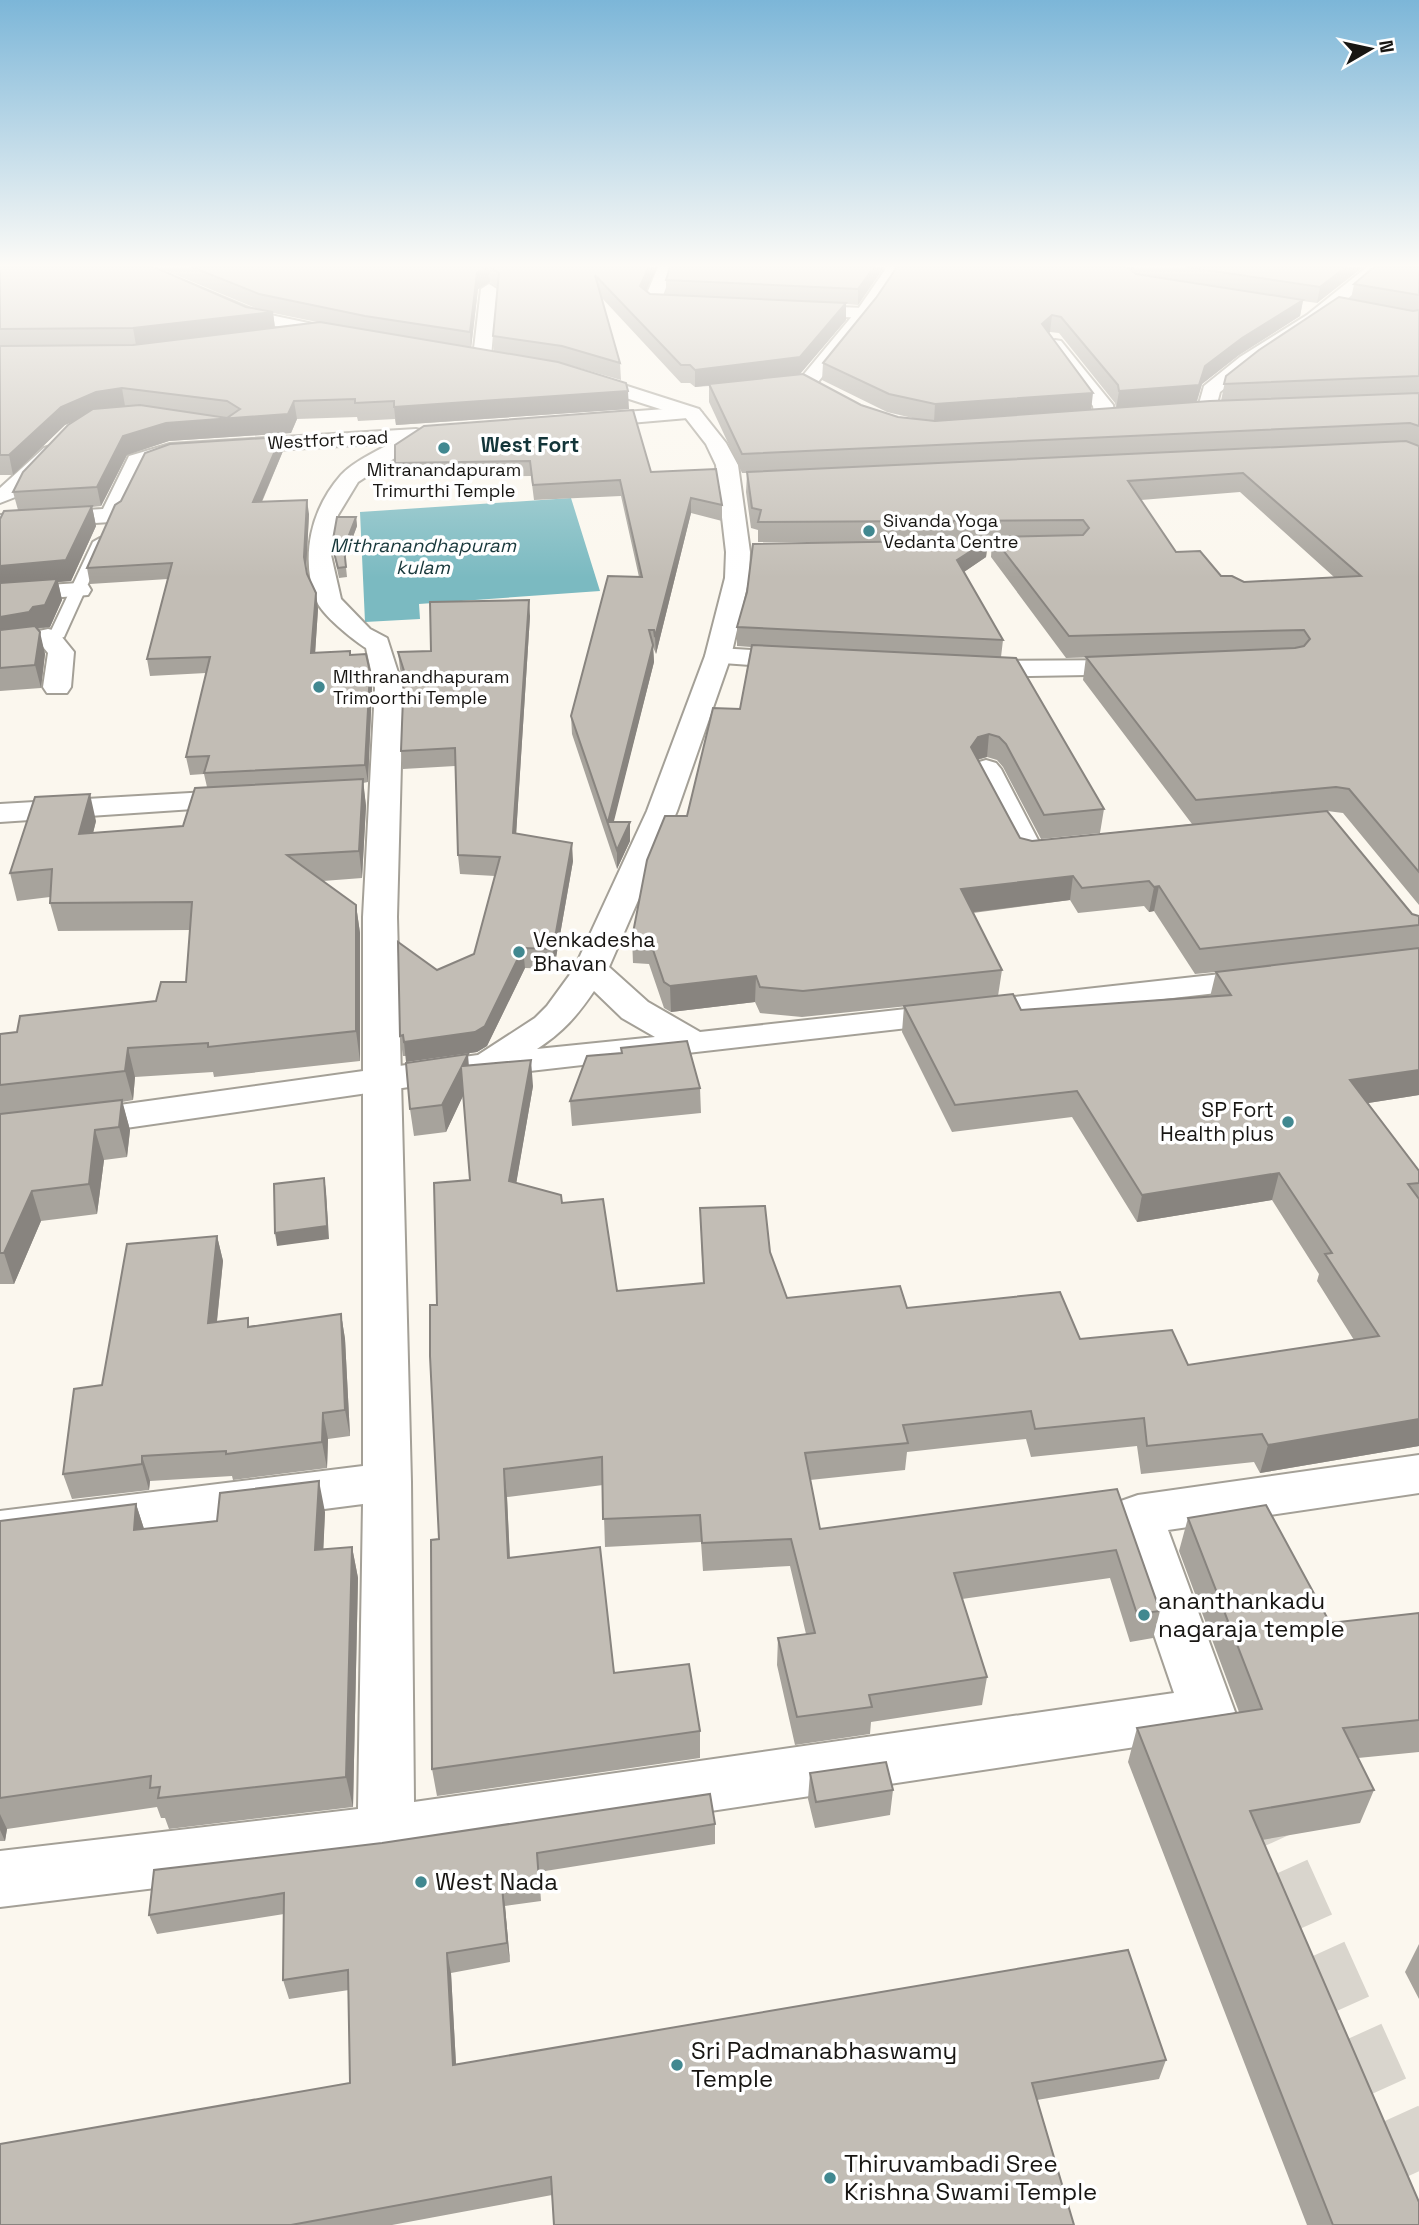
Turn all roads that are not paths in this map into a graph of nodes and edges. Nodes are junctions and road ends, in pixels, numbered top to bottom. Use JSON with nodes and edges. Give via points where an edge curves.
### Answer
{"nodes":[{"id":1,"x":555,"y":371,"type":"edge"},
{"id":2,"x":817,"y":371,"type":"edge"},
{"id":3,"x":1076,"y":371,"type":"edge"},
{"id":4,"x":1234,"y":371,"type":"edge"},
{"id":5,"x":807,"y":383,"type":"junction"},
{"id":6,"x":785,"y":384,"type":"edge"},
{"id":7,"x":826,"y":393,"type":"edge"},
{"id":8,"x":661,"y":401,"type":"junction"},
{"id":9,"x":697,"y":404,"type":"junction"},
{"id":10,"x":1233,"y":410,"type":"edge"},
{"id":11,"x":1207,"y":411,"type":"junction"},
{"id":12,"x":1183,"y":413,"type":"edge"},
{"id":13,"x":1132,"y":418,"type":"edge"},
{"id":14,"x":1105,"y":420,"type":"junction"},
{"id":15,"x":1079,"y":422,"type":"edge"},
{"id":16,"x":219,"y":427,"type":"edge"},
{"id":17,"x":424,"y":429,"type":"junction"},
{"id":18,"x":66,"y":437,"type":"edge"},
{"id":19,"x":756,"y":482,"type":"edge"},
{"id":20,"x":729,"y":484,"type":"junction"},
{"id":21,"x":0,"y":496,"type":"edge"},
{"id":22,"x":111,"y":515,"type":"junction"},
{"id":23,"x":0,"y":522,"type":"edge"},
{"id":24,"x":738,"y":552,"type":"junction"},
{"id":25,"x":766,"y":552,"type":"edge"},
{"id":26,"x":79,"y":590,"type":"junction"},
{"id":27,"x":0,"y":595,"type":"edge"},
{"id":28,"x":48,"y":638,"type":"junction"},
{"id":29,"x":0,"y":645,"type":"edge"},
{"id":30,"x":718,"y":656,"type":"junction"},
{"id":31,"x":825,"y":662,"type":"edge"},
{"id":32,"x":1166,"y":666,"type":"edge"},
{"id":33,"x":944,"y":668,"type":"edge"},
{"id":34,"x":57,"y":687,"type":"dead end"},
{"id":35,"x":986,"y":769,"type":"edge"},
{"id":36,"x":274,"y":798,"type":"edge"},
{"id":37,"x":0,"y":813,"type":"edge"},
{"id":38,"x":1097,"y":846,"type":"edge"},
{"id":39,"x":591,"y":969,"type":"junction"},
{"id":40,"x":1296,"y":976,"type":"edge"},
{"id":41,"x":694,"y":1044,"type":"junction"},
{"id":42,"x":485,"y":1065,"type":"junction"},
{"id":43,"x":380,"y":1079,"type":"junction"},
{"id":44,"x":0,"y":1130,"type":"edge"},
{"id":45,"x":1419,"y":1474,"type":"edge"},
{"id":46,"x":387,"y":1482,"type":"junction"},
{"id":47,"x":0,"y":1531,"type":"edge"},
{"id":48,"x":386,"y":1833,"type":"junction"},
{"id":49,"x":0,"y":1880,"type":"edge"}],
"edges":[{"from":1,"to":8,"type":"street"},
{"from":2,"to":5,"type":"street"},
{"from":3,"to":14,"type":"street","via":[[1103,405]]},
{"from":4,"to":11,"type":"street","via":[[1210,390]]},
{"from":5,"to":6,"type":"street"},
{"from":5,"to":7,"type":"street"},
{"from":8,"to":9,"type":"street"},
{"from":8,"to":9,"type":"street","via":[[565,416]]},
{"from":9,"to":20,"type":"street","via":[[727,465]]},
{"from":10,"to":11,"type":"street"},
{"from":11,"to":12,"type":"street"},
{"from":13,"to":14,"type":"street"},
{"from":14,"to":15,"type":"street"},
{"from":16,"to":17,"type":"street"},
{"from":17,"to":22,"type":"street","name":"Westfort road","via":[[170,450],[137,461]]},
{"from":17,"to":43,"type":"street","via":[[350,478],[327,515],[319,555],[329,601],[361,634],[378,644],[389,688],[371,794],[380,917]]},
{"from":18,"to":21,"type":"street","via":[[15,489]]},
{"from":19,"to":20,"type":"street"},
{"from":20,"to":24,"type":"street"},
{"from":22,"to":23,"type":"street"},
{"from":22,"to":26,"type":"lane"},
{"from":24,"to":25,"type":"street"},
{"from":24,"to":30,"type":"street","via":[[737,578]]},
{"from":26,"to":27,"type":"street"},
{"from":26,"to":28,"type":"lane","via":[[58,634]]},
{"from":28,"to":29,"type":"lane"},
{"from":28,"to":34,"type":"street","via":[[61,652]]},
{"from":30,"to":31,"type":"street"},
{"from":30,"to":39,"type":"street","via":[[662,811]]},
{"from":32,"to":33,"type":"street"},
{"from":35,"to":38,"type":"street","via":[[1028,853]]},
{"from":36,"to":37,"type":"street"},
{"from":39,"to":41,"type":"street","via":[[635,1010]]},
{"from":39,"to":42,"type":"street","via":[[548,1026]]},
{"from":40,"to":41,"type":"street"},
{"from":41,"to":42,"type":"street"},
{"from":42,"to":43,"type":"street"},
{"from":43,"to":44,"type":"street"},
{"from":43,"to":46,"type":"street"},
{"from":45,"to":48,"type":"street","via":[[1138,1515],[1208,1712]]},
{"from":46,"to":47,"type":"street"},
{"from":46,"to":48,"type":"street"},
{"from":48,"to":49,"type":"street"}]}
